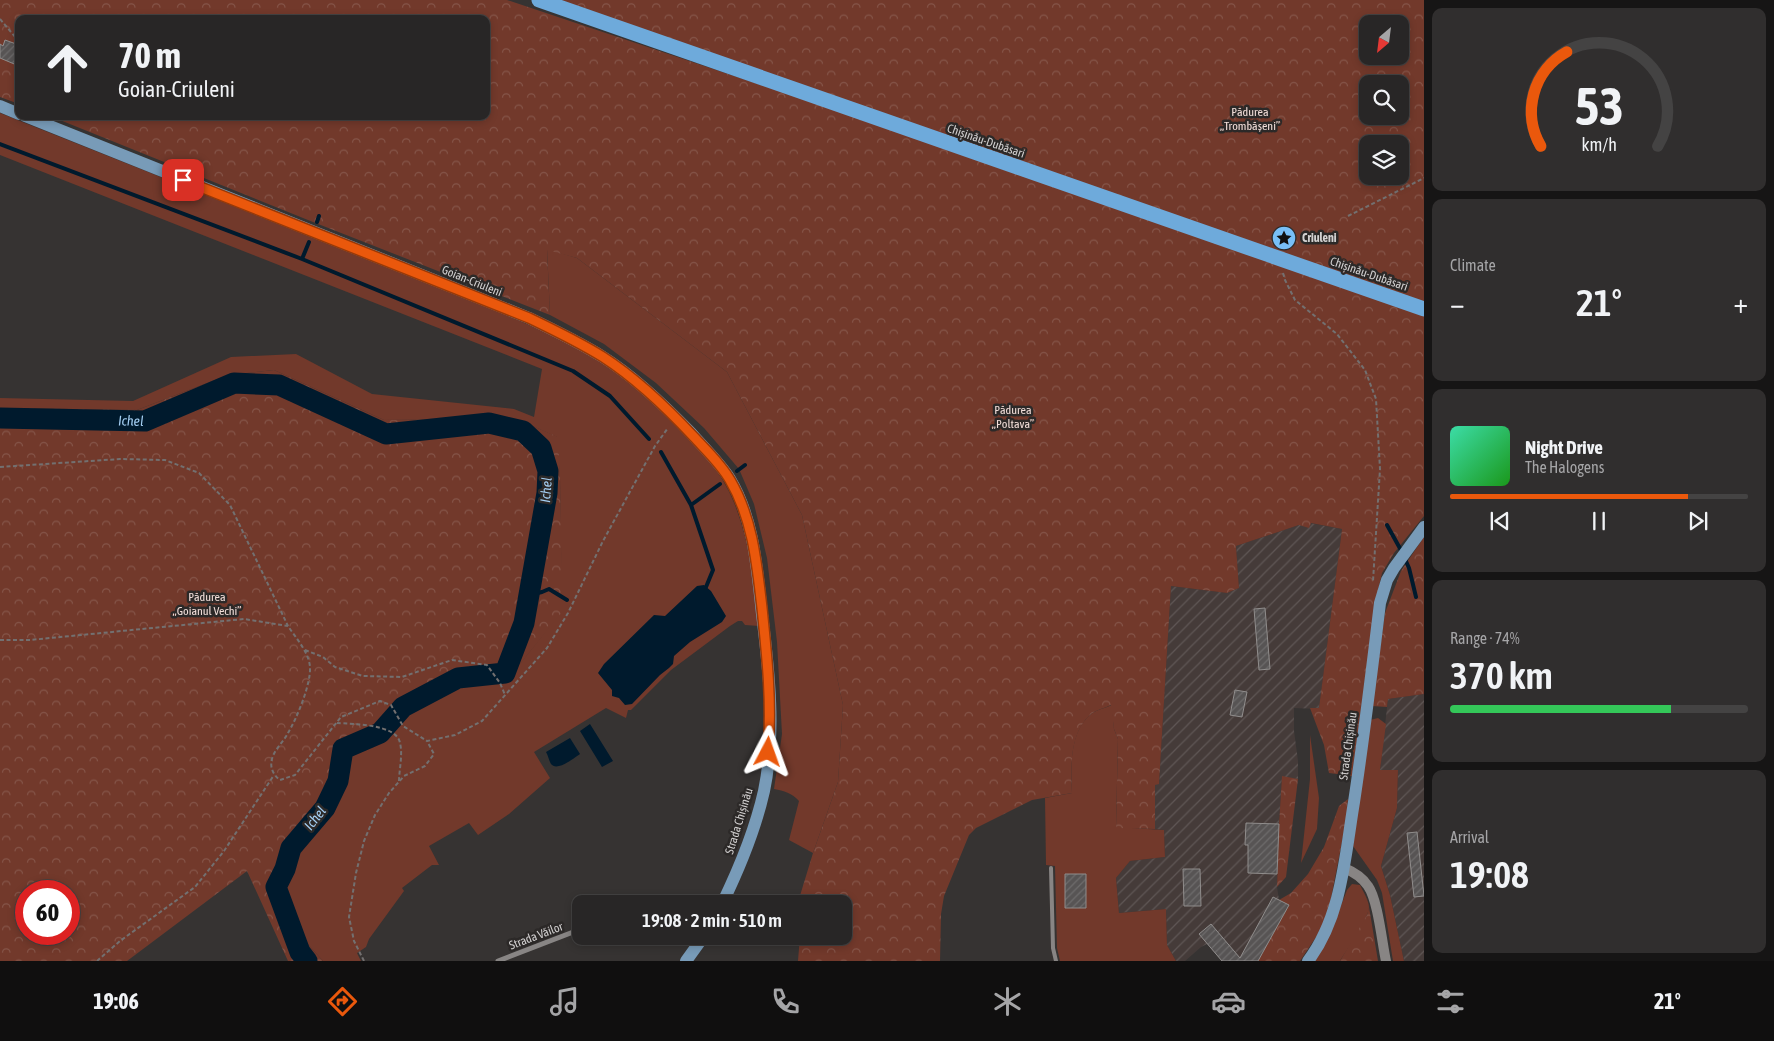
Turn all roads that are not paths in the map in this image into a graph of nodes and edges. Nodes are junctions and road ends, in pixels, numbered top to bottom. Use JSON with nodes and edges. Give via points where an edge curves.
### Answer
{"nodes":[{"id":1,"x":539,"y":0,"type":"edge"},
{"id":2,"x":0,"y":106,"type":"edge"},
{"id":3,"x":15,"y":112,"type":"edge"},
{"id":4,"x":35,"y":120,"type":"edge"},
{"id":5,"x":1424,"y":309,"type":"edge"},
{"id":6,"x":1420,"y":532,"type":"edge"},
{"id":7,"x":763,"y":623,"type":"joint"},
{"id":8,"x":1051,"y":868,"type":"dead end"},
{"id":9,"x":1344,"y":868,"type":"junction"},
{"id":10,"x":726,"y":895,"type":"edge"},
{"id":11,"x":572,"y":932,"type":"edge"},
{"id":12,"x":698,"y":945,"type":"edge"},
{"id":13,"x":498,"y":961,"type":"edge"},
{"id":14,"x":686,"y":961,"type":"edge"},
{"id":15,"x":1056,"y":961,"type":"edge"},
{"id":16,"x":1308,"y":961,"type":"edge"},
{"id":17,"x":1386,"y":961,"type":"edge"}],
"edges":[{"from":1,"to":5,"type":"highway","name":"Chișinău-Dubăsari"},
{"from":2,"to":3,"type":"main road"},
{"from":4,"to":7,"type":"main road","name":"Goian-Criuleni","via":[[529,318],[562,333],[630,376],[676,418],[716,460],[730,480],[743,508],[756,554]]},
{"from":6,"to":9,"type":"main road","name":"Strada Chișinău","via":[[1394,568],[1380,603]]},
{"from":7,"to":10,"type":"main road","name":"Strada Chișinău","via":[[770,722],[764,789],[744,858]]},
{"from":8,"to":15,"type":"lane"},
{"from":9,"to":16,"type":"main road","name":"Strada Chișinău","via":[[1330,922]]},
{"from":9,"to":17,"type":"street","via":[[1355,872],[1369,886],[1376,905]]},
{"from":11,"to":13,"type":"street","name":"Strada Văilor"},
{"from":12,"to":14,"type":"main road"}]}
